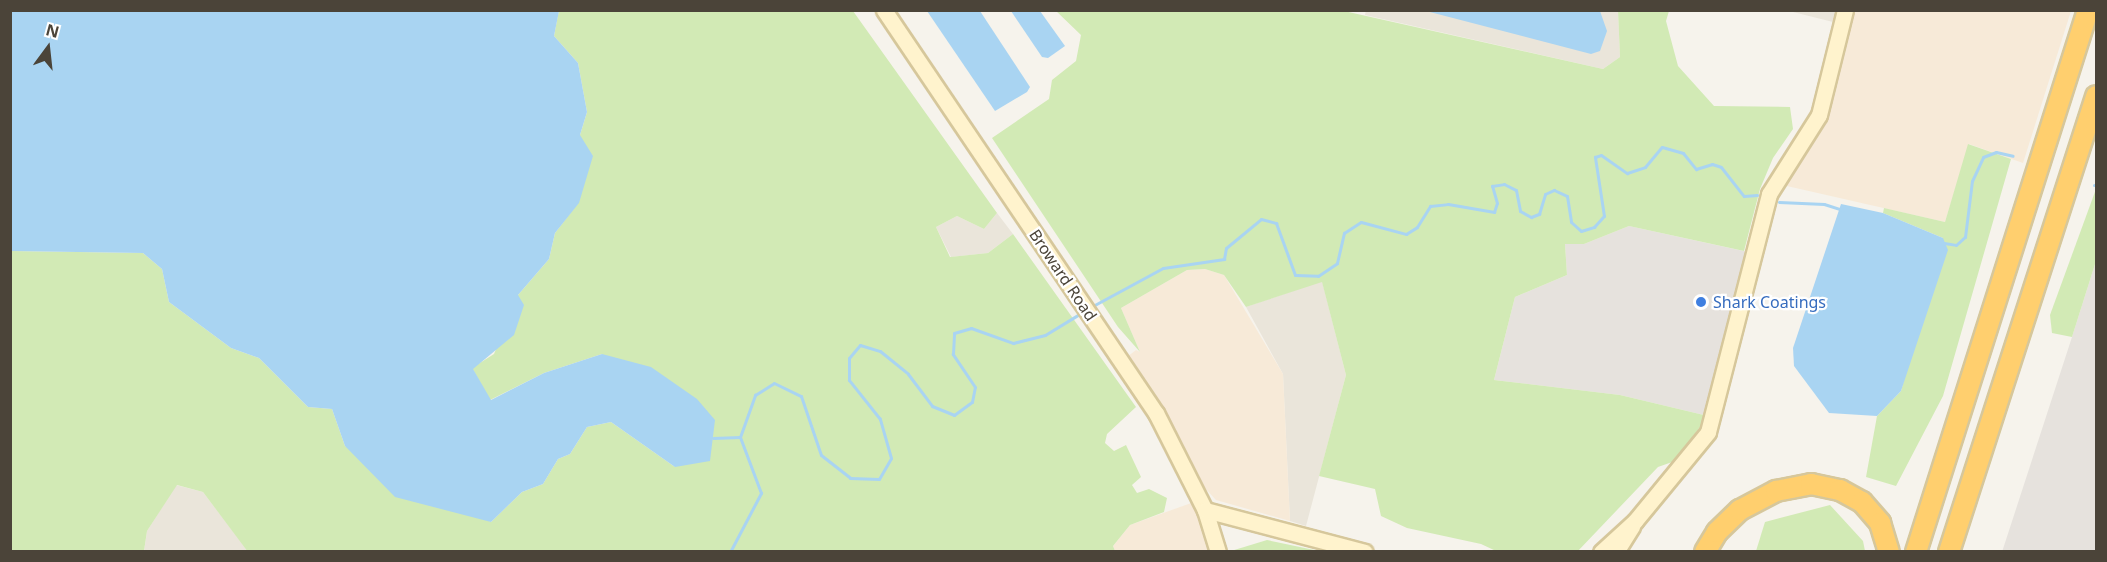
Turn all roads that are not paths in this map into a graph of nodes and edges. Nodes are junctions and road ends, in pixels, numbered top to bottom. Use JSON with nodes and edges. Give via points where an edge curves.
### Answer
{"nodes":[{"id":1,"x":884,"y":10,"type":"edge"},
{"id":2,"x":1845,"y":10,"type":"edge"},
{"id":3,"x":2088,"y":10,"type":"edge"},
{"id":4,"x":2097,"y":96,"type":"edge"},
{"id":5,"x":1205,"y":510,"type":"junction"},
{"id":6,"x":1740,"y":510,"type":"junction"},
{"id":7,"x":1635,"y":520,"type":"junction"},
{"id":8,"x":1218,"y":552,"type":"edge"},
{"id":9,"x":1365,"y":552,"type":"edge"},
{"id":10,"x":1601,"y":552,"type":"edge"},
{"id":11,"x":1616,"y":552,"type":"edge"},
{"id":12,"x":1705,"y":552,"type":"edge"},
{"id":13,"x":1716,"y":552,"type":"edge"},
{"id":14,"x":1889,"y":552,"type":"edge"},
{"id":15,"x":1916,"y":552,"type":"edge"},
{"id":16,"x":1949,"y":552,"type":"edge"}],
"edges":[{"from":1,"to":5,"type":"street","name":"Broward Road","via":[[1156,413]]},
{"from":2,"to":7,"type":"street","via":[[1819,115],[1769,194],[1712,423],[1703,440]]},
{"from":3,"to":15,"type":"highway"},
{"from":4,"to":16,"type":"highway"},
{"from":5,"to":8,"type":"street","name":"Broward Road"},
{"from":5,"to":9,"type":"street"},
{"from":6,"to":12,"type":"highway","via":[[1717,532]]},
{"from":6,"to":13,"type":"highway"},
{"from":6,"to":14,"type":"highway","via":[[1794,485],[1833,488],[1852,495],[1873,512]]},
{"from":7,"to":10,"type":"street"},
{"from":7,"to":11,"type":"street"}]}
